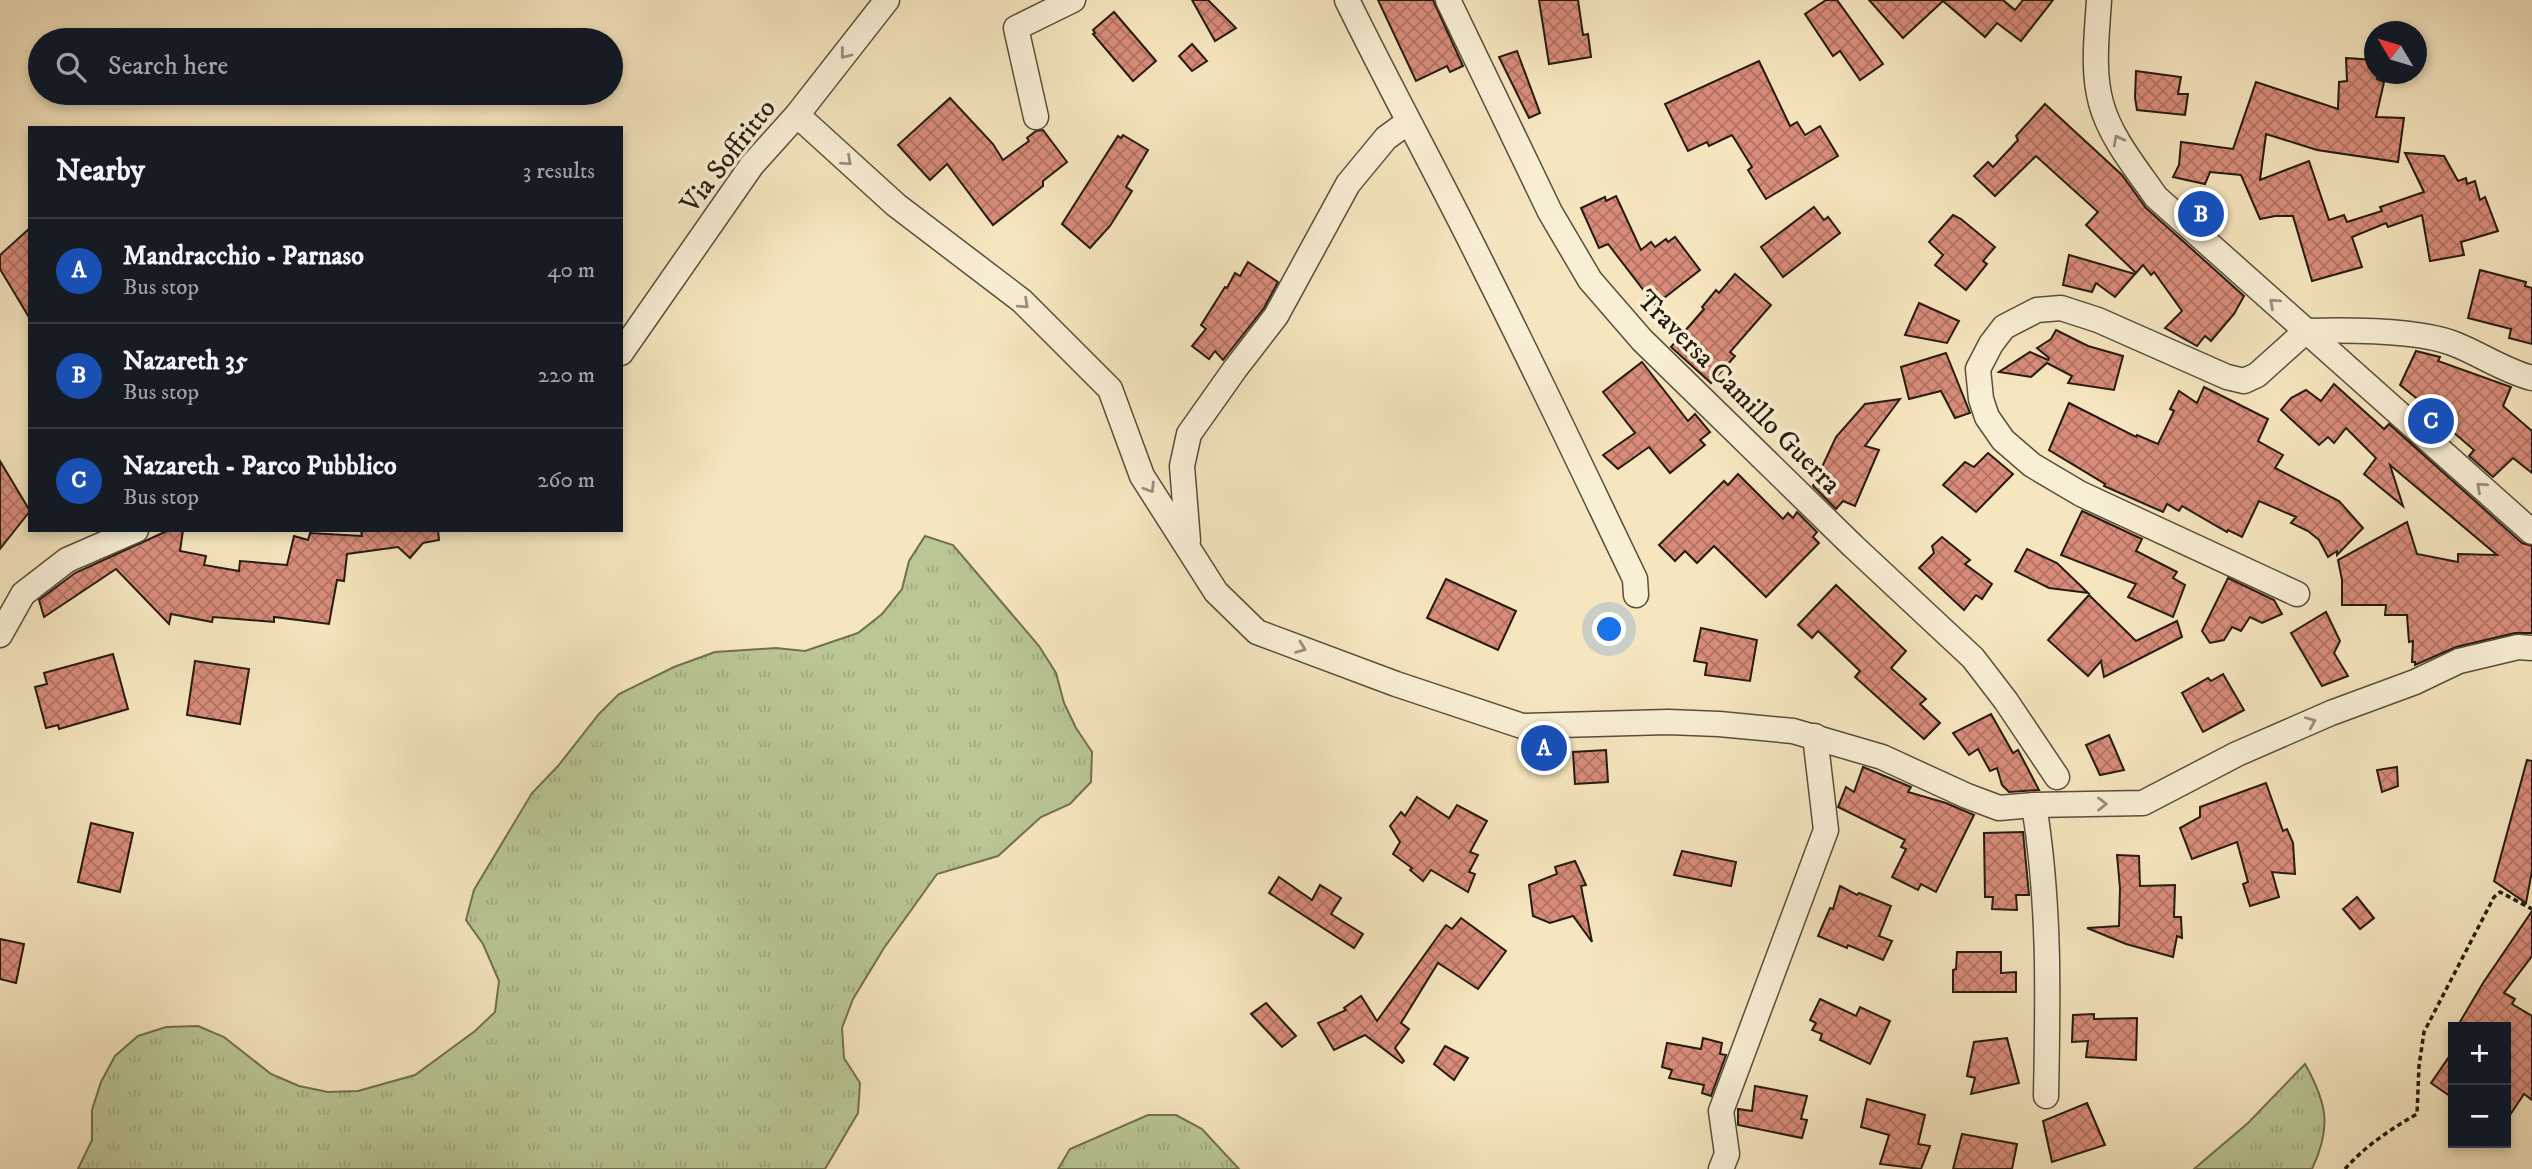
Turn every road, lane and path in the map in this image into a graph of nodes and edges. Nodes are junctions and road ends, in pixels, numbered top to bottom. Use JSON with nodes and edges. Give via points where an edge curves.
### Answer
{"nodes":[{"id":1,"x":887,"y":0,"type":"edge"},
{"id":2,"x":1073,"y":0,"type":"edge"},
{"id":3,"x":1347,"y":0,"type":"edge"},
{"id":4,"x":1448,"y":0,"type":"edge"},
{"id":5,"x":2099,"y":0,"type":"edge"},
{"id":6,"x":797,"y":116,"type":"junction"},
{"id":7,"x":1037,"y":117,"type":"dead end"},
{"id":8,"x":1408,"y":122,"type":"junction"},
{"id":9,"x":2305,"y":331,"type":"junction"},
{"id":10,"x":623,"y":350,"type":"edge"},
{"id":11,"x":2532,"y":378,"type":"edge"},
{"id":12,"x":131,"y":532,"type":"edge"},
{"id":13,"x":2532,"y":533,"type":"edge"},
{"id":14,"x":1190,"y":552,"type":"junction"},
{"id":15,"x":2297,"y":594,"type":"dead end"},
{"id":16,"x":1636,"y":595,"type":"dead end"},
{"id":17,"x":0,"y":635,"type":"edge"},
{"id":18,"x":2532,"y":648,"type":"edge"},
{"id":19,"x":1815,"y":736,"type":"junction"},
{"id":20,"x":2057,"y":777,"type":"dead end"},
{"id":21,"x":2034,"y":805,"type":"junction"},
{"id":22,"x":2532,"y":909,"type":"edge"},
{"id":23,"x":2046,"y":1096,"type":"dead end"},
{"id":24,"x":1721,"y":1169,"type":"edge"},
{"id":25,"x":2345,"y":1169,"type":"edge"}],
"edges":[{"from":1,"to":6,"type":"street","name":"Via Soffritto","one_way":true},
{"from":2,"to":7,"type":"street","via":[[1016,27]]},
{"from":3,"to":8,"type":"street"},
{"from":4,"to":20,"type":"street","name":"Traversa Camillo Guerra","via":[[1550,212],[1591,280],[1642,340],[1973,658]]},
{"from":9,"to":5,"type":"street","one_way":true,"via":[[2156,197],[2120,145],[2101,104],[2096,70]]},
{"from":6,"to":10,"type":"street","name":"Via Soffritto","via":[[752,165]]},
{"from":6,"to":14,"type":"street","one_way":true,"via":[[896,205],[1022,300],[1110,389],[1142,476]]},
{"from":8,"to":14,"type":"street","via":[[1386,138],[1348,184],[1276,316],[1189,434],[1182,466]]},
{"from":8,"to":16,"type":"street","via":[[1561,425],[1635,579]]},
{"from":9,"to":11,"type":"street","via":[[2423,337],[2451,343]]},
{"from":13,"to":9,"type":"street","one_way":true},
{"from":9,"to":15,"type":"street","via":[[2258,376],[2244,381],[2098,320],[2062,309],[2037,310],[2004,327],[1978,369],[1987,417],[2003,440],[2032,465],[2081,494]]},
{"from":12,"to":17,"type":"street","via":[[67,560],[23,594]]},
{"from":14,"to":19,"type":"street","one_way":true,"via":[[1216,592],[1257,632],[1522,726],[1681,722]]},
{"from":21,"to":18,"type":"street","one_way":true,"via":[[2143,803],[2236,754],[2459,661]]},
{"from":19,"to":21,"type":"street","via":[[1882,757],[1999,808]]},
{"from":19,"to":24,"type":"street","via":[[1826,830],[1721,1111],[1727,1154]]},
{"from":21,"to":23,"type":"street","via":[[2049,949]]},
{"from":22,"to":25,"type":"path","via":[[2500,892],[2494,897],[2424,1032],[2417,1114],[2384,1134]]}]}
